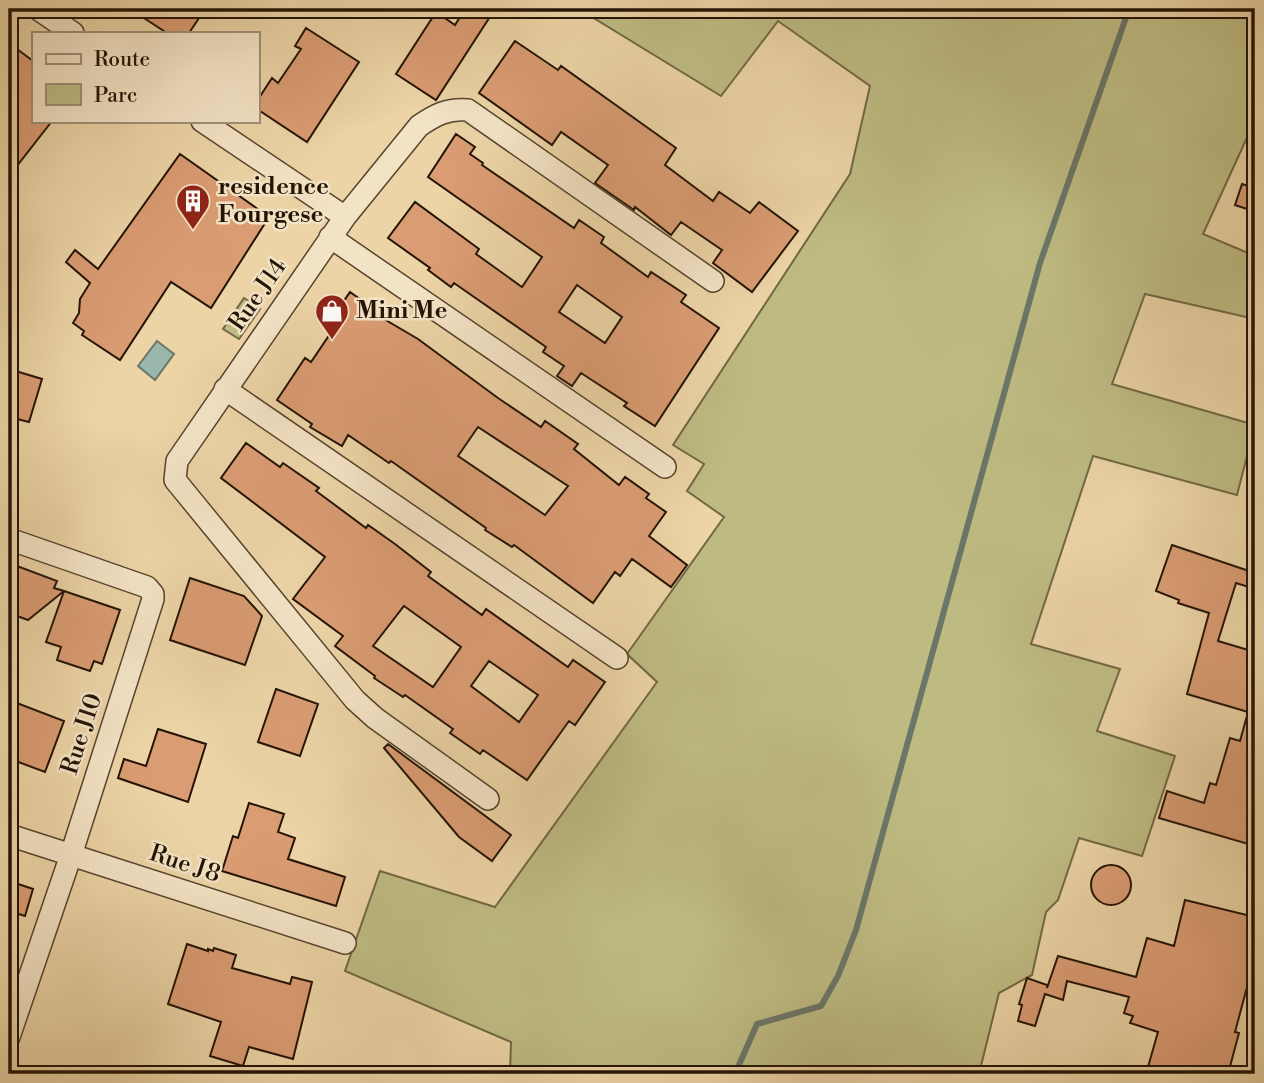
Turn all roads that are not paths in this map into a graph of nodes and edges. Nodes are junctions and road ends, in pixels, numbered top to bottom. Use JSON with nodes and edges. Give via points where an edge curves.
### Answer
{"nodes":[{"id":1,"x":38,"y":9,"type":"edge"},
{"id":2,"x":72,"y":32,"type":"edge"},
{"id":3,"x":203,"y":122,"type":"edge"},
{"id":4,"x":345,"y":217,"type":"junction"},
{"id":5,"x":330,"y":237,"type":"junction"},
{"id":6,"x":713,"y":281,"type":"dead end"},
{"id":7,"x":225,"y":388,"type":"junction"},
{"id":8,"x":665,"y":467,"type":"dead end"},
{"id":9,"x":9,"y":539,"type":"edge"},
{"id":10,"x":617,"y":658,"type":"dead end"},
{"id":11,"x":488,"y":799,"type":"dead end"},
{"id":12,"x":9,"y":835,"type":"edge"},
{"id":13,"x":71,"y":855,"type":"junction"},
{"id":14,"x":345,"y":943,"type":"dead end"},
{"id":15,"x":9,"y":1037,"type":"edge"}],
"edges":[{"from":1,"to":2,"type":"street"},
{"from":3,"to":4,"type":"street"},
{"from":4,"to":5,"type":"street","name":"Rue J14"},
{"from":4,"to":6,"type":"street","name":"Rue J14","via":[[419,126],[451,109],[468,110]]},
{"from":5,"to":7,"type":"street","name":"Rue J14"},
{"from":5,"to":8,"type":"street"},
{"from":7,"to":10,"type":"street"},
{"from":7,"to":11,"type":"street","name":"Rue J14","via":[[177,461],[175,480],[355,700]]},
{"from":9,"to":13,"type":"street","name":"Rue J10","via":[[147,587],[153,594]]},
{"from":12,"to":13,"type":"street","name":"Rue J8"},
{"from":13,"to":14,"type":"street","name":"Rue J8"},
{"from":13,"to":15,"type":"street","name":"Rue J10"}]}
